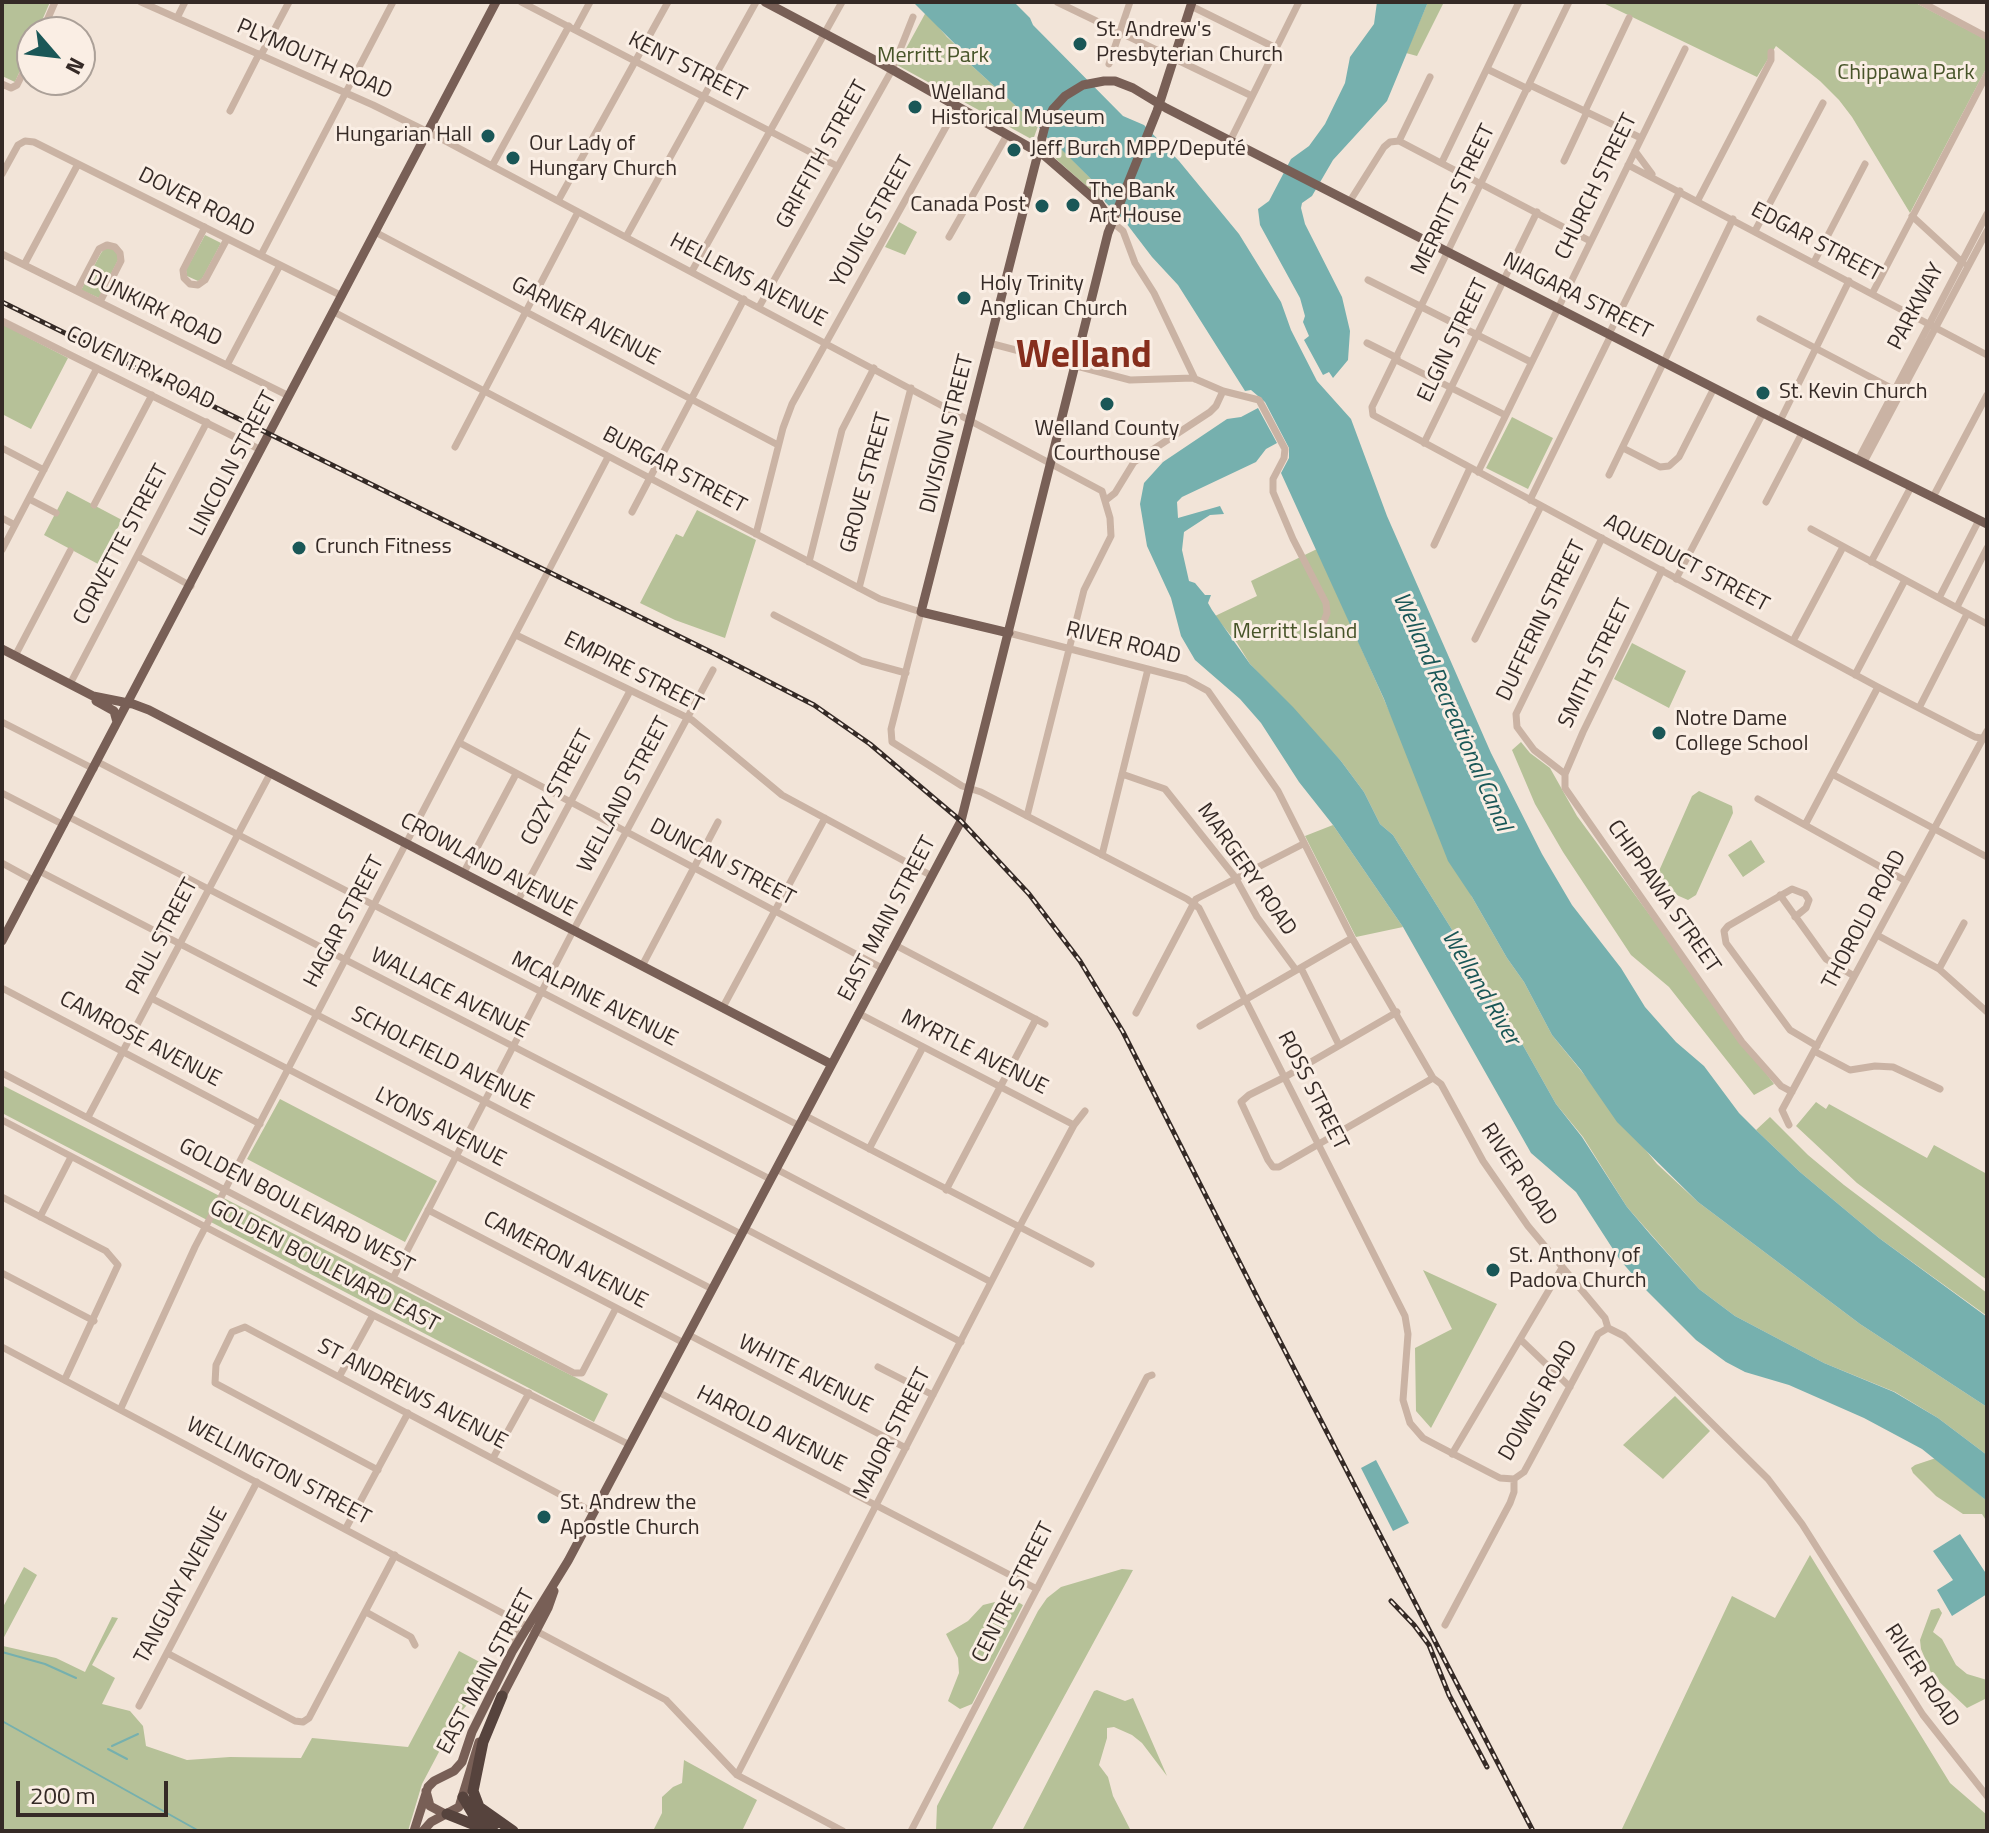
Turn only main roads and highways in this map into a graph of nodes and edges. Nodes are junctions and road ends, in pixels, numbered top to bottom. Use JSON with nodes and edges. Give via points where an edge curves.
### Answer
{"nodes":[{"id":1,"x":496,"y":2,"type":"edge"},
{"id":2,"x":765,"y":2,"type":"edge"},
{"id":3,"x":1191,"y":4,"type":"edge"},
{"id":4,"x":1156,"y":101,"type":"junction"},
{"id":5,"x":1038,"y":153,"type":"junction"},
{"id":6,"x":1114,"y":217,"type":"junction"},
{"id":7,"x":1983,"y":522,"type":"edge"},
{"id":8,"x":921,"y":612,"type":"joint"},
{"id":9,"x":988,"y":629,"type":"junction"},
{"id":10,"x":1009,"y":633,"type":"junction"},
{"id":11,"x":2,"y":649,"type":"edge"},
{"id":12,"x":999,"y":675,"type":"junction"},
{"id":13,"x":141,"y":679,"type":"junction"},
{"id":14,"x":80,"y":689,"type":"junction"},
{"id":15,"x":129,"y":703,"type":"junction"},
{"id":16,"x":162,"y":717,"type":"junction"},
{"id":17,"x":116,"y":727,"type":"junction"},
{"id":18,"x":3,"y":938,"type":"edge"},
{"id":19,"x":831,"y":1064,"type":"junction"},
{"id":20,"x":533,"y":1628,"type":"junction"},
{"id":21,"x":502,"y":1696,"type":"junction"},
{"id":22,"x":443,"y":1777,"type":"junction"},
{"id":23,"x":426,"y":1791,"type":"junction"},
{"id":24,"x":463,"y":1796,"type":"junction"},
{"id":25,"x":446,"y":1814,"type":"junction"},
{"id":26,"x":414,"y":1831,"type":"edge"},
{"id":27,"x":423,"y":1831,"type":"edge"},
{"id":28,"x":490,"y":1831,"type":"edge"},
{"id":29,"x":512,"y":1831,"type":"edge"}],
"edges":[{"from":1,"to":13,"type":"main road","name":"LINCOLN STREET"},
{"from":2,"to":5,"type":"main road"},
{"from":3,"to":4,"type":"main road","name":"EAST MAIN STREET"},
{"from":4,"to":5,"type":"main road","name":"DIVISION STREET","via":[[1118,82],[1083,85],[1050,114]]},
{"from":4,"to":6,"type":"main road","name":"EAST MAIN STREET"},
{"from":4,"to":7,"type":"main road","name":"NIAGARA STREET"},
{"from":5,"to":6,"type":"main road"},
{"from":5,"to":8,"type":"main road","name":"DIVISION STREET"},
{"from":6,"to":10,"type":"main road","name":"EAST MAIN STREET"},
{"from":8,"to":9,"type":"main road","name":"BURGAR STREET"},
{"from":9,"to":10,"type":"main road","name":"BURGAR STREET"},
{"from":9,"to":12,"type":"main road","via":[[1003,643]]},
{"from":10,"to":12,"type":"main road","name":"EAST MAIN STREET"},
{"from":11,"to":14,"type":"main road"},
{"from":12,"to":19,"type":"main road","name":"EAST MAIN STREET","via":[[961,821]]},
{"from":13,"to":15,"type":"main road","name":"LINCOLN STREET"},
{"from":13,"to":16,"type":"main road","via":[[138,698]]},
{"from":14,"to":15,"type":"main road","name":"CROWLAND AVENUE"},
{"from":14,"to":17,"type":"main road","via":[[116,713]]},
{"from":15,"to":16,"type":"main road","name":"CROWLAND AVENUE"},
{"from":15,"to":17,"type":"main road","name":"LINCOLN STREET"},
{"from":16,"to":19,"type":"main road","name":"CROWLAND AVENUE"},
{"from":17,"to":18,"type":"main road","name":"LINCOLN STREET"},
{"from":19,"to":20,"type":"main road","name":"EAST MAIN STREET"},
{"from":20,"to":21,"type":"main road","name":"EAST MAIN STREET"},
{"from":20,"to":22,"type":"main road","name":"EAST MAIN STREET","via":[[512,1652],[462,1762]]},
{"from":21,"to":24,"type":"main road","name":"EAST MAIN STREET"},
{"from":21,"to":29,"type":"highway","via":[[483,1742],[473,1791],[479,1807]]},
{"from":22,"to":23,"type":"main road"},
{"from":22,"to":24,"type":"main road","via":[[455,1781]]},
{"from":23,"to":25,"type":"main road","via":[[432,1809]]},
{"from":23,"to":26,"type":"main road"},
{"from":24,"to":25,"type":"main road","via":[[459,1807]]},
{"from":24,"to":29,"type":"highway","via":[[474,1815]]},
{"from":25,"to":27,"type":"main road"},
{"from":25,"to":28,"type":"highway"}]}
